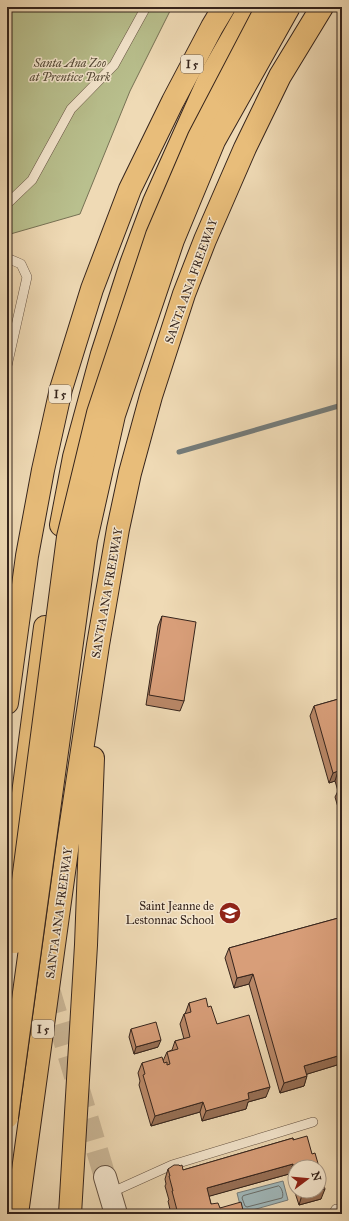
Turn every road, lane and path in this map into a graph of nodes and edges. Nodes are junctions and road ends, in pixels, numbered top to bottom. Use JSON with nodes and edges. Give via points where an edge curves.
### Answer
{"nodes":[{"id":1,"x":146,"y":7,"type":"edge"},
{"id":2,"x":224,"y":7,"type":"edge"},
{"id":3,"x":250,"y":7,"type":"edge"},
{"id":4,"x":267,"y":7,"type":"edge"},
{"id":5,"x":289,"y":7,"type":"edge"},
{"id":6,"x":322,"y":7,"type":"edge"},
{"id":7,"x":214,"y":17,"type":"edge"},
{"id":8,"x":7,"y":204,"type":"edge"},
{"id":9,"x":7,"y":258,"type":"edge"},
{"id":10,"x":7,"y":366,"type":"edge"},
{"id":11,"x":98,"y":645,"type":"junction"},
{"id":12,"x":7,"y":703,"type":"edge"},
{"id":13,"x":7,"y":915,"type":"edge"},
{"id":14,"x":7,"y":1005,"type":"edge"},
{"id":15,"x":7,"y":1117,"type":"edge"},
{"id":16,"x":313,"y":1122,"type":"dead end"},
{"id":17,"x":107,"y":1185,"type":"joint"},
{"id":18,"x":17,"y":1214,"type":"edge"},
{"id":19,"x":70,"y":1214,"type":"edge"},
{"id":20,"x":116,"y":1214,"type":"edge"}],
"edges":[{"from":1,"to":8,"type":"lane","via":[[114,65],[71,109],[32,180]]},
{"from":2,"to":7,"type":"highway","number":"I 5"},
{"from":3,"to":13,"type":"highway","via":[[210,77],[154,202],[102,354],[74,457],[53,572]]},
{"from":4,"to":14,"type":"highway","bridge":true,"via":[[199,137],[157,235],[98,414],[68,537]]},
{"from":5,"to":15,"type":"highway","bridge":true,"via":[[214,141],[173,240],[114,415],[86,540]]},
{"from":6,"to":11,"type":"highway","name":"SANTA ANA FREEWAY","number":"I 5","via":[[280,76],[244,148],[184,294],[150,396],[130,473]]},
{"from":7,"to":12,"type":"highway","number":"I 5","via":[[130,189],[92,289],[61,390],[27,556]]},
{"from":9,"to":10,"type":"lane","via":[[21,264],[27,277]]},
{"from":11,"to":18,"type":"highway","name":"SANTA ANA FREEWAY","number":"I 5"},
{"from":11,"to":19,"type":"highway","via":[[86,945]]},
{"from":16,"to":17,"type":"lane"},
{"from":17,"to":20,"type":"street"}]}
